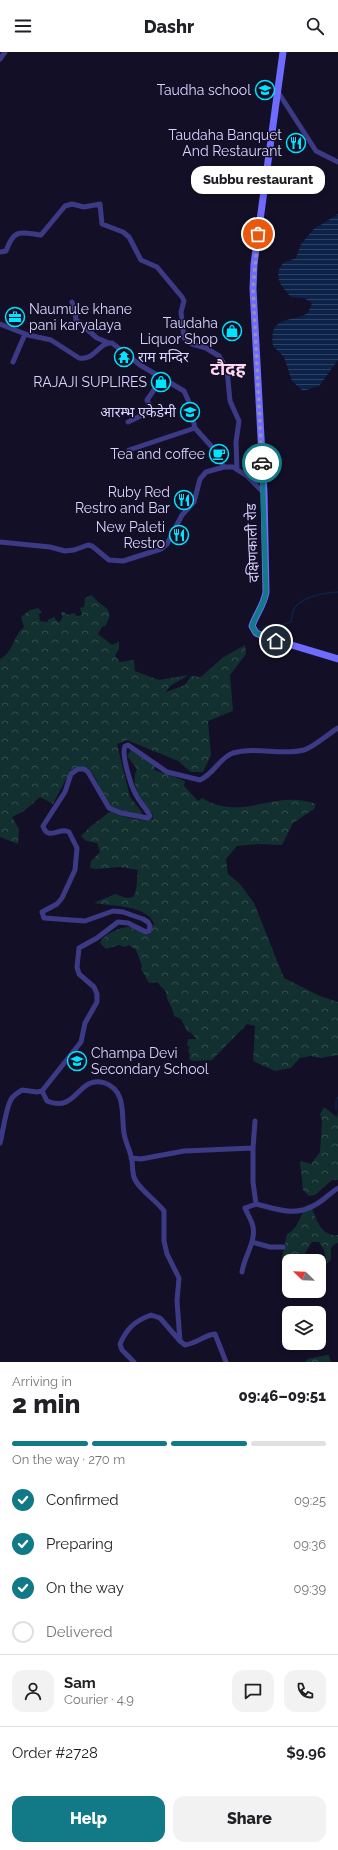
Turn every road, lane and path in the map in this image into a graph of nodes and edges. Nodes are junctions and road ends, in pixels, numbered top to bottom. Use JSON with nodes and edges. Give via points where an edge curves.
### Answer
{"nodes":[{"id":1,"x":5,"y":52,"type":"edge"},
{"id":2,"x":283,"y":52,"type":"edge"},
{"id":3,"x":0,"y":59,"type":"edge"},
{"id":4,"x":278,"y":92,"type":"junction"},
{"id":5,"x":338,"y":162,"type":"edge"},
{"id":6,"x":0,"y":252,"type":"edge"},
{"id":7,"x":72,"y":302,"type":"dead end"},
{"id":8,"x":0,"y":324,"type":"edge"},
{"id":9,"x":25,"y":334,"type":"junction"},
{"id":10,"x":109,"y":343,"type":"junction"},
{"id":11,"x":13,"y":362,"type":"dead end"},
{"id":12,"x":163,"y":377,"type":"junction"},
{"id":13,"x":128,"y":422,"type":"dead end"},
{"id":14,"x":195,"y":428,"type":"junction"},
{"id":15,"x":129,"y":450,"type":"dead end"},
{"id":16,"x":224,"y":466,"type":"junction"},
{"id":17,"x":237,"y":469,"type":"junction"},
{"id":18,"x":264,"y":493,"type":"junction"},
{"id":19,"x":0,"y":542,"type":"edge"},
{"id":20,"x":338,"y":659,"type":"edge"},
{"id":21,"x":338,"y":728,"type":"edge"},
{"id":22,"x":42,"y":1091,"type":"junction"},
{"id":23,"x":255,"y":1121,"type":"dead end"},
{"id":24,"x":0,"y":1143,"type":"edge"},
{"id":25,"x":254,"y":1148,"type":"junction"},
{"id":26,"x":132,"y":1158,"type":"junction"},
{"id":27,"x":338,"y":1188,"type":"edge"},
{"id":28,"x":256,"y":1204,"type":"junction"},
{"id":29,"x":252,"y":1242,"type":"junction"},
{"id":30,"x":283,"y":1247,"type":"dead end"},
{"id":31,"x":242,"y":1272,"type":"dead end"},
{"id":32,"x":180,"y":1341,"type":"junction"},
{"id":33,"x":134,"y":1362,"type":"edge"},
{"id":34,"x":226,"y":1362,"type":"edge"}],
"edges":[{"from":1,"to":3,"type":"street"},
{"from":2,"to":4,"type":"main road","name":"दक्षिणकाली रोड"},
{"from":4,"to":5,"type":"street","via":[[316,151]]},
{"from":4,"to":18,"type":"main road","name":"दक्षिणकाली रोड","via":[[254,264],[253,289]]},
{"from":6,"to":17,"type":"street","via":[[6,252],[11,237],[19,232],[41,235],[65,206],[72,204],[84,207],[100,204],[102,224],[129,237],[141,260],[157,267],[182,297],[184,338],[192,344],[206,348],[224,362],[230,401],[239,421],[236,442]]},
{"from":7,"to":10,"type":"street","via":[[76,320],[97,338]]},
{"from":8,"to":9,"type":"street"},
{"from":9,"to":10,"type":"street","via":[[51,340],[84,359],[88,359]]},
{"from":9,"to":11,"type":"street"},
{"from":10,"to":12,"type":"street","via":[[140,365]]},
{"from":12,"to":13,"type":"street","via":[[147,400],[152,410]]},
{"from":12,"to":14,"type":"street","via":[[184,391]]},
{"from":14,"to":15,"type":"street"},
{"from":14,"to":16,"type":"street"},
{"from":16,"to":17,"type":"street"},
{"from":16,"to":19,"type":"street","via":[[206,472],[201,477],[194,502],[182,515],[171,538],[161,549],[116,561],[109,560],[88,545],[65,551]]},
{"from":17,"to":18,"type":"street","via":[[248,476]]},
{"from":18,"to":20,"type":"main road","name":"दक्षिणकाली रोड","via":[[266,592],[265,600],[254,618],[253,629],[265,638]]},
{"from":21,"to":22,"type":"street","via":[[305,750],[233,753],[223,758],[200,780],[167,772],[128,745],[125,746],[123,755],[136,795],[147,810],[150,816],[148,818],[109,808],[84,769],[78,769],[71,774],[65,792],[43,826],[46,833],[50,834],[63,830],[69,832],[77,848],[76,864],[62,898],[57,904],[42,912],[44,918],[85,921],[101,914],[118,912],[148,922],[150,926],[146,932],[128,923],[118,922],[79,948],[79,974],[94,987],[97,1002],[85,1023],[82,1042]]},
{"from":22,"to":24,"type":"street","via":[[22,1090],[12,1098],[7,1107]]},
{"from":22,"to":26,"type":"street","via":[[47,1101],[60,1104],[70,1101],[90,1082],[109,1085],[119,1096],[123,1106],[124,1136]]},
{"from":23,"to":25,"type":"street"},
{"from":25,"to":26,"type":"street","via":[[184,1151],[141,1160]]},
{"from":25,"to":28,"type":"street","via":[[253,1182]]},
{"from":26,"to":32,"type":"street","via":[[137,1184],[164,1211],[164,1241],[167,1254],[179,1278],[176,1301]]},
{"from":27,"to":28,"type":"street","via":[[315,1205],[298,1212]]},
{"from":28,"to":29,"type":"street","via":[[245,1208],[252,1224]]},
{"from":29,"to":30,"type":"street","via":[[270,1247]]},
{"from":29,"to":31,"type":"street"},
{"from":32,"to":33,"type":"street","via":[[160,1318],[151,1315],[136,1321],[125,1332],[120,1344],[122,1350]]},
{"from":32,"to":34,"type":"street","via":[[185,1345],[191,1344],[215,1334]]}]}
